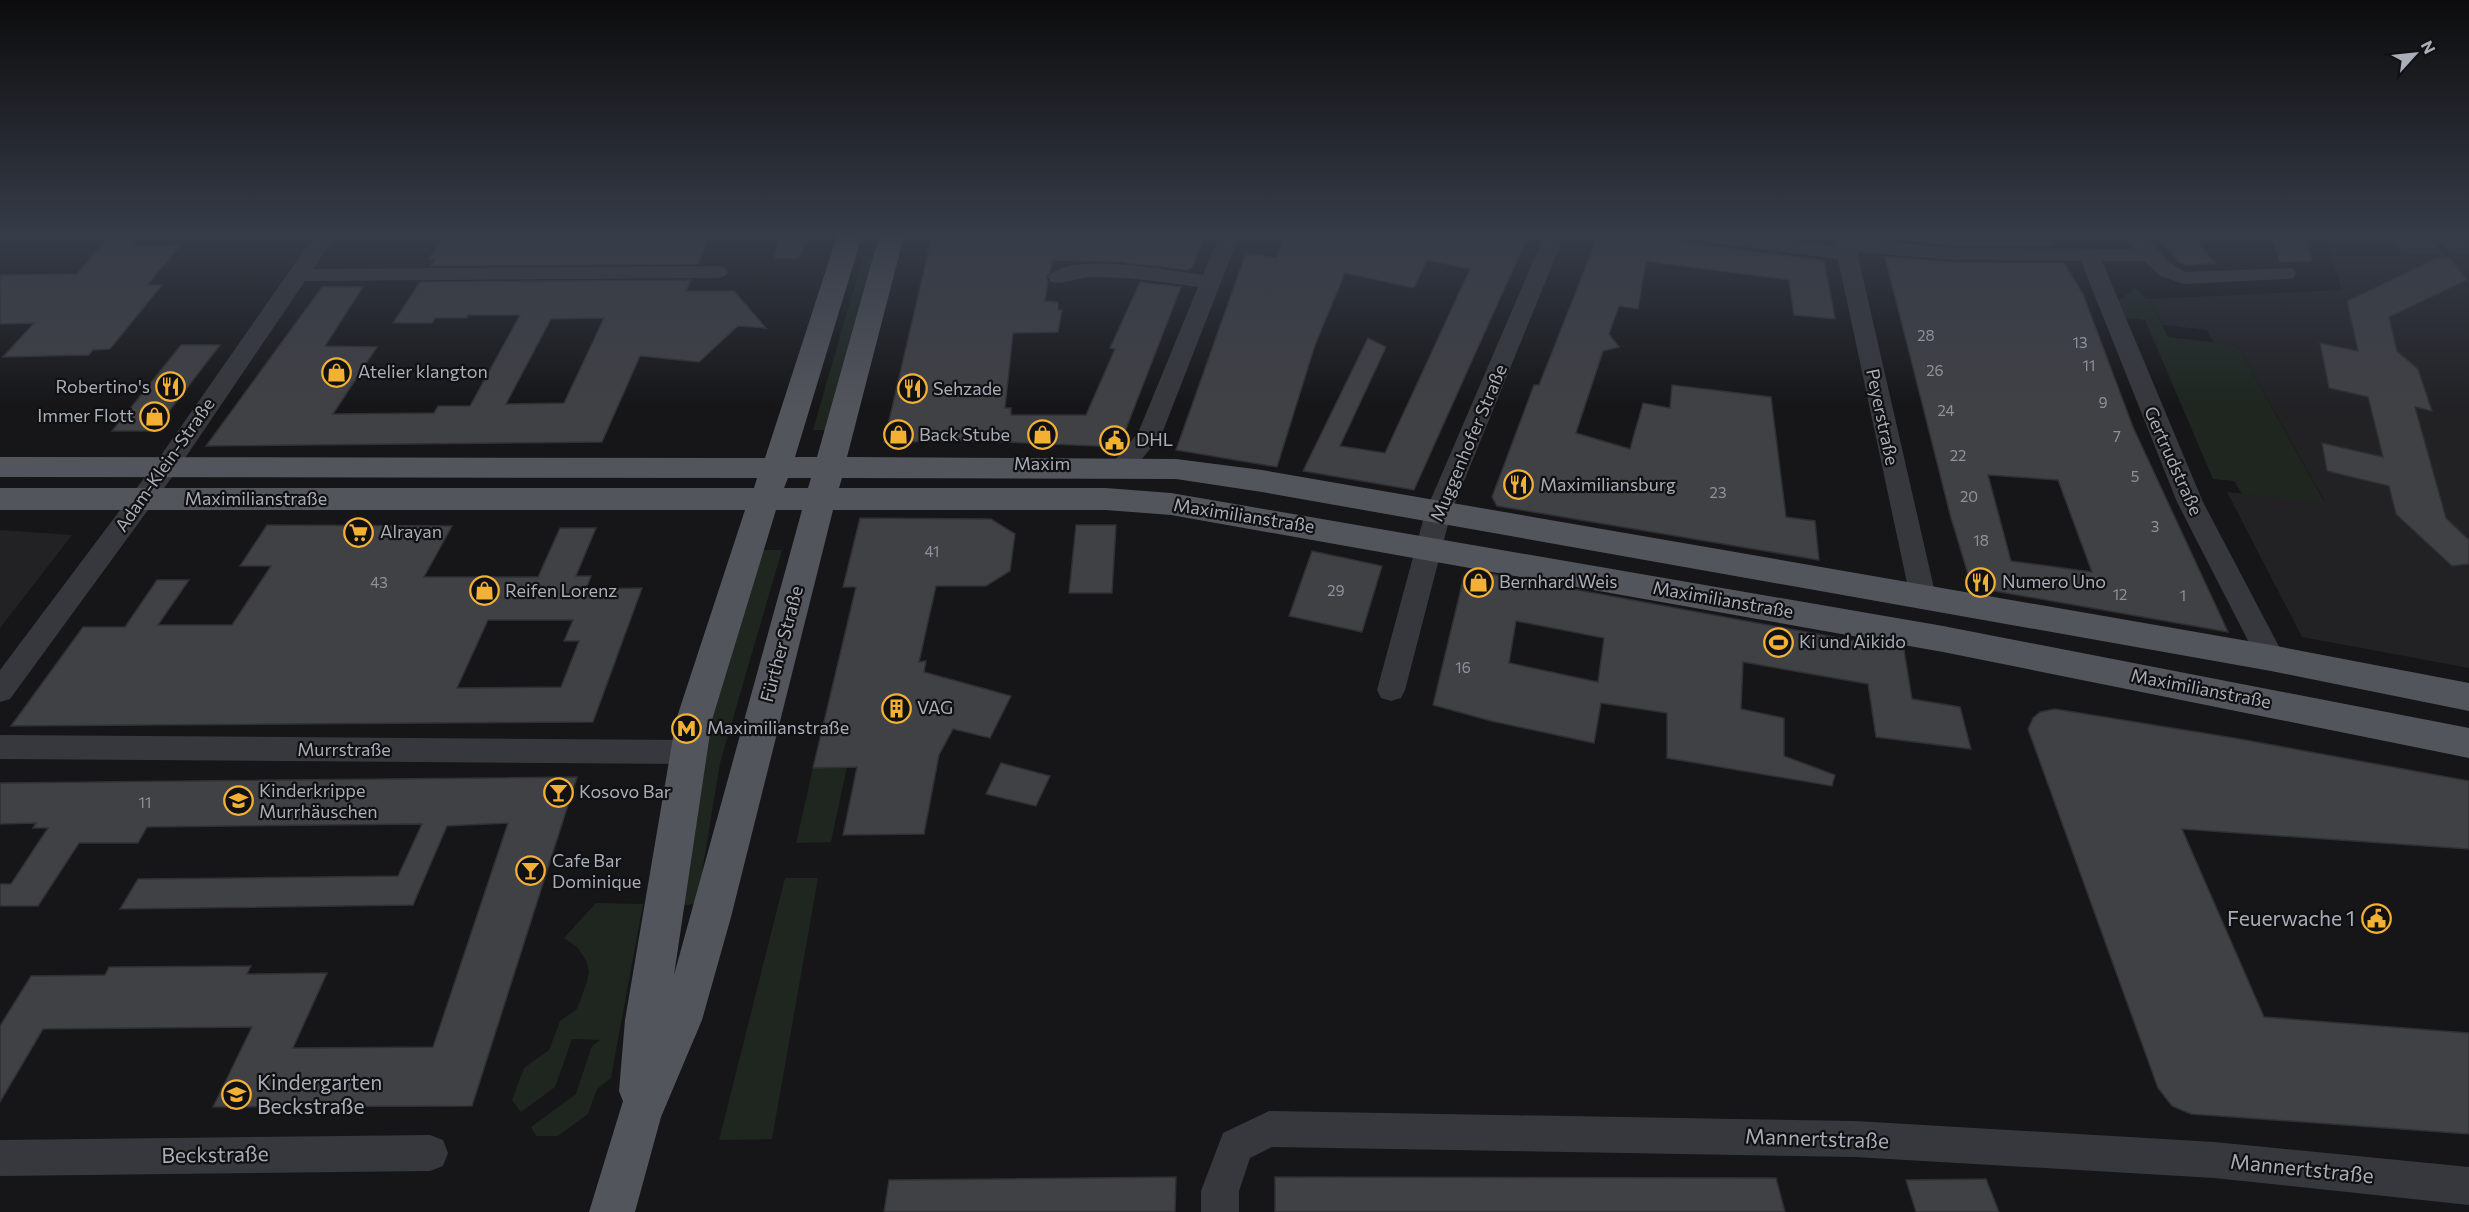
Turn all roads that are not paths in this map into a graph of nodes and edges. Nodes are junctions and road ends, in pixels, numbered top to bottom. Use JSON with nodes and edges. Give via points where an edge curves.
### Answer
{"nodes":[{"id":1,"x":286,"y":293,"type":"edge"},
{"id":2,"x":832,"y":293,"type":"edge"},
{"id":3,"x":877,"y":293,"type":"edge"},
{"id":4,"x":1207,"y":293,"type":"edge"},
{"id":5,"x":1530,"y":293,"type":"edge"},
{"id":6,"x":1856,"y":293,"type":"edge"},
{"id":7,"x":2104,"y":293,"type":"edge"},
{"id":8,"x":0,"y":466,"type":"edge"},
{"id":9,"x":830,"y":466,"type":"junction"},
{"id":10,"x":165,"y":467,"type":"junction"},
{"id":11,"x":1121,"y":467,"type":"junction"},
{"id":12,"x":771,"y":483,"type":"junction"},
{"id":13,"x":0,"y":499,"type":"edge"},
{"id":14,"x":142,"y":499,"type":"junction"},
{"id":15,"x":820,"y":500,"type":"junction"},
{"id":16,"x":1438,"y":513,"type":"junction"},
{"id":17,"x":1428,"y":548,"type":"junction"},
{"id":18,"x":1923,"y":597,"type":"junction"},
{"id":19,"x":2271,"y":658,"type":"junction"},
{"id":20,"x":1391,"y":690,"type":"dead end"},
{"id":21,"x":0,"y":691,"type":"edge"},
{"id":22,"x":2469,"y":697,"type":"edge"},
{"id":23,"x":2469,"y":743,"type":"edge"},
{"id":24,"x":0,"y":747,"type":"edge"},
{"id":25,"x":688,"y":752,"type":"junction"},
{"id":26,"x":639,"y":1116,"type":"junction"},
{"id":27,"x":430,"y":1153,"type":"dead end"},
{"id":28,"x":0,"y":1158,"type":"edge"},
{"id":29,"x":2469,"y":1186,"type":"edge"},
{"id":30,"x":612,"y":1212,"type":"edge"},
{"id":31,"x":1220,"y":1212,"type":"edge"}],
"edges":[{"from":1,"to":10,"type":"street","name":"Adam-Klein-Straße"},
{"from":2,"to":12,"type":"main road","name":"Fürther Straße"},
{"from":3,"to":9,"type":"main road","name":"Fürther Straße"},
{"from":4,"to":11,"type":"street","via":[[1145,443]]},
{"from":5,"to":16,"type":"street","name":"Muggenhofer Straße"},
{"from":6,"to":18,"type":"street","name":"Peyerstraße"},
{"from":7,"to":19,"type":"street","name":"Gertrudstraße","via":[[2190,502]]},
{"from":8,"to":10,"type":"main road","name":"Maximilianstraße"},
{"from":9,"to":11,"type":"main road","name":"Maximilianstraße"},
{"from":9,"to":12,"type":"main road","name":"Maximilianstraße"},
{"from":9,"to":15,"type":"main road","name":"Fürther Straße"},
{"from":10,"to":12,"type":"main road","name":"Maximilianstraße"},
{"from":10,"to":14,"type":"street","name":"Adam-Klein-Straße"},
{"from":11,"to":16,"type":"main road","name":"Maximilianstraße","via":[[1216,474]]},
{"from":12,"to":14,"type":"main road","name":"Maximilianstraße"},
{"from":12,"to":15,"type":"main road","name":"Maximilianstraße"},
{"from":12,"to":25,"type":"main road","name":"Fürther Straße","via":[[702,691]]},
{"from":13,"to":14,"type":"main road","name":"Maximilianstraße"},
{"from":14,"to":21,"type":"street","name":"Adam-Klein-Straße"},
{"from":15,"to":17,"type":"main road","name":"Maximilianstraße","via":[[1149,502]]},
{"from":15,"to":26,"type":"main road","name":"Fürther Straße","via":[[681,1020]]},
{"from":16,"to":17,"type":"street","name":"Muggenhofer Straße"},
{"from":16,"to":18,"type":"main road","name":"Maximilianstraße"},
{"from":17,"to":20,"type":"street","name":"Muggenhofer Straße"},
{"from":17,"to":23,"type":"main road","name":"Maximilianstraße","via":[[1943,639]]},
{"from":18,"to":19,"type":"main road","name":"Maximilianstraße"},
{"from":19,"to":22,"type":"main road","name":"Maximilianstraße"},
{"from":24,"to":25,"type":"street","name":"Murrstraße"},
{"from":25,"to":26,"type":"main road","name":"Fürther Straße","via":[[646,1020]]},
{"from":26,"to":30,"type":"main road","name":"Fürther Straße"},
{"from":27,"to":28,"type":"street","name":"Beckstraße"},
{"from":29,"to":31,"type":"street","name":"Mannertstraße","via":[[2214,1160],[1855,1139],[1269,1129],[1236,1146],[1220,1191]]}]}
